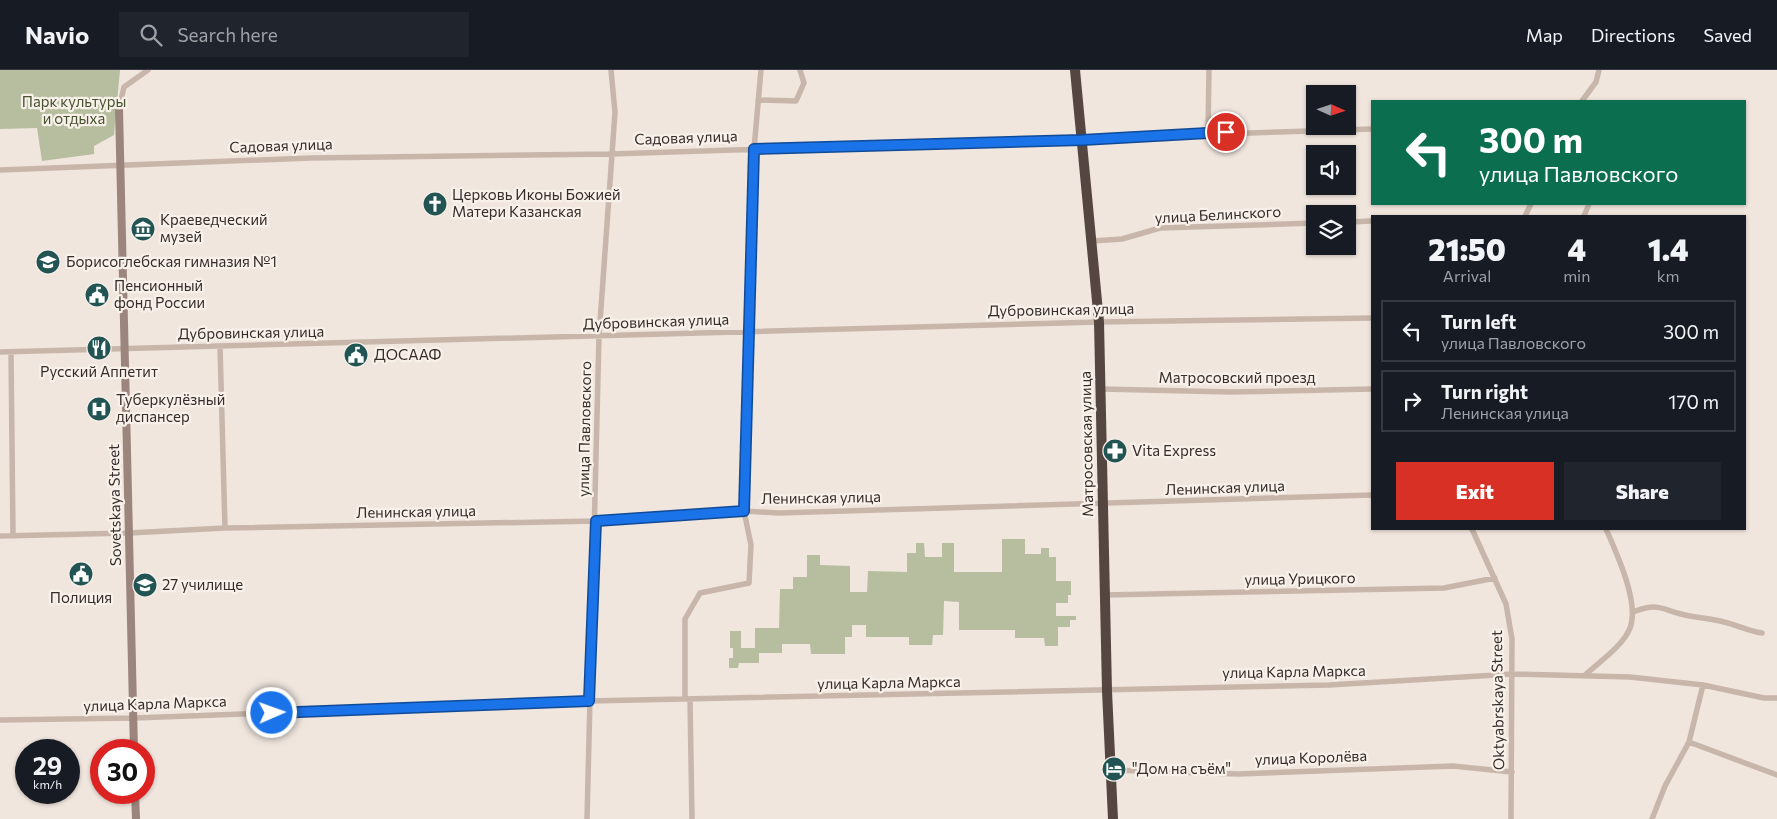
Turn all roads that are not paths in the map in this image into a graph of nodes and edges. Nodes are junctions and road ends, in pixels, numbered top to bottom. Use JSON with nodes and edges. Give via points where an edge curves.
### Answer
{"nodes":[{"id":1,"x":148,"y":70,"type":"edge"},
{"id":2,"x":611,"y":70,"type":"edge"},
{"id":3,"x":761,"y":70,"type":"edge"},
{"id":4,"x":800,"y":70,"type":"edge"},
{"id":5,"x":1075,"y":70,"type":"edge"},
{"id":6,"x":1209,"y":70,"type":"edge"},
{"id":7,"x":1599,"y":70,"type":"edge"},
{"id":8,"x":758,"y":100,"type":"junction"},
{"id":9,"x":1583,"y":100,"type":"edge"},
{"id":10,"x":119,"y":109,"type":"joint"},
{"id":11,"x":1371,"y":129,"type":"edge"},
{"id":12,"x":1208,"y":132,"type":"junction"},
{"id":13,"x":1082,"y":140,"type":"junction"},
{"id":14,"x":754,"y":149,"type":"junction"},
{"id":15,"x":611,"y":154,"type":"junction"},
{"id":16,"x":121,"y":164,"type":"junction"},
{"id":17,"x":0,"y":170,"type":"edge"},
{"id":18,"x":1371,"y":221,"type":"edge"},
{"id":19,"x":1356,"y":222,"type":"edge"},
{"id":20,"x":1306,"y":223,"type":"edge"},
{"id":21,"x":1092,"y":241,"type":"junction"},
{"id":22,"x":1371,"y":318,"type":"edge"},
{"id":23,"x":1099,"y":322,"type":"junction"},
{"id":24,"x":748,"y":331,"type":"junction"},
{"id":25,"x":599,"y":336,"type":"junction"},
{"id":26,"x":220,"y":346,"type":"junction"},
{"id":27,"x":125,"y":348,"type":"junction"},
{"id":28,"x":0,"y":352,"type":"edge"},
{"id":29,"x":11,"y":352,"type":"junction"},
{"id":30,"x":1101,"y":389,"type":"junction"},
{"id":31,"x":1371,"y":389,"type":"edge"},
{"id":32,"x":1371,"y":496,"type":"edge"},
{"id":33,"x":1102,"y":505,"type":"junction"},
{"id":34,"x":744,"y":511,"type":"junction"},
{"id":35,"x":596,"y":521,"type":"junction"},
{"id":36,"x":225,"y":528,"type":"junction"},
{"id":37,"x":1472,"y":530,"type":"edge"},
{"id":38,"x":1606,"y":530,"type":"edge"},
{"id":39,"x":129,"y":534,"type":"junction"},
{"id":40,"x":0,"y":536,"type":"edge"},
{"id":41,"x":13,"y":536,"type":"junction"},
{"id":42,"x":1495,"y":578,"type":"junction"},
{"id":43,"x":1104,"y":594,"type":"junction"},
{"id":44,"x":1633,"y":612,"type":"junction"},
{"id":45,"x":1762,"y":633,"type":"dead end"},
{"id":46,"x":1513,"y":674,"type":"junction"},
{"id":47,"x":1585,"y":675,"type":"junction"},
{"id":48,"x":1703,"y":685,"type":"junction"},
{"id":49,"x":1107,"y":691,"type":"junction"},
{"id":50,"x":1777,"y":698,"type":"edge"},
{"id":51,"x":687,"y":699,"type":"junction"},
{"id":52,"x":589,"y":701,"type":"junction"},
{"id":53,"x":134,"y":718,"type":"junction"},
{"id":54,"x":0,"y":720,"type":"edge"},
{"id":55,"x":134,"y":739,"type":"edge"},
{"id":56,"x":1689,"y":742,"type":"junction"},
{"id":57,"x":1111,"y":770,"type":"junction"},
{"id":58,"x":1512,"y":772,"type":"junction"},
{"id":59,"x":1777,"y":775,"type":"edge"},
{"id":60,"x":136,"y":804,"type":"edge"},
{"id":61,"x":136,"y":819,"type":"edge"},
{"id":62,"x":587,"y":819,"type":"edge"},
{"id":63,"x":692,"y":819,"type":"edge"},
{"id":64,"x":1114,"y":819,"type":"edge"},
{"id":65,"x":1511,"y":819,"type":"edge"},
{"id":66,"x":1652,"y":819,"type":"edge"}],
"edges":[{"from":1,"to":10,"type":"street","via":[[124,87]]},
{"from":2,"to":15,"type":"street","name":"улица Павловского","via":[[614,112]]},
{"from":3,"to":8,"type":"street"},
{"from":4,"to":8,"type":"street","via":[[804,83],[796,101]]},
{"from":5,"to":13,"type":"highway","name":"Матросовская улица"},
{"from":6,"to":12,"type":"street"},
{"from":7,"to":9,"type":"street","via":[[1596,82]]},
{"from":8,"to":14,"type":"street"},
{"from":10,"to":16,"type":"street","name":"Sovetskaya Street"},
{"from":11,"to":12,"type":"street","name":"Садовая улица"},
{"from":12,"to":13,"type":"street","name":"Садовая улица"},
{"from":13,"to":14,"type":"street","name":"Садовая улица"},
{"from":13,"to":21,"type":"highway","name":"Матросовская улица"},
{"from":14,"to":15,"type":"street","name":"Садовая улица"},
{"from":14,"to":24,"type":"street"},
{"from":15,"to":16,"type":"street","name":"Садовая улица"},
{"from":15,"to":25,"type":"street","name":"улица Павловского"},
{"from":16,"to":17,"type":"street","name":"Садовая улица"},
{"from":16,"to":27,"type":"street","name":"Sovetskaya Street"},
{"from":18,"to":19,"type":"street"},
{"from":20,"to":21,"type":"street","name":"улица Белинского","via":[[1160,228],[1122,239]]},
{"from":21,"to":23,"type":"highway","name":"Матросовская улица"},
{"from":22,"to":23,"type":"street","name":"Дубровинская улица"},
{"from":23,"to":24,"type":"street","name":"Дубровинская улица"},
{"from":23,"to":30,"type":"highway","name":"Матросовская улица"},
{"from":24,"to":25,"type":"street","name":"Дубровинская улица"},
{"from":24,"to":34,"type":"street"},
{"from":25,"to":26,"type":"street","name":"Дубровинская улица"},
{"from":25,"to":35,"type":"street","name":"улица Павловского"},
{"from":26,"to":27,"type":"street","name":"Дубровинская улица"},
{"from":26,"to":36,"type":"street"},
{"from":27,"to":29,"type":"street","name":"Дубровинская улица"},
{"from":27,"to":39,"type":"street","name":"Sovetskaya Street"},
{"from":28,"to":29,"type":"street","name":"Дубровинская улица"},
{"from":29,"to":41,"type":"street"},
{"from":30,"to":31,"type":"street","name":"Матросовский проезд","via":[[1231,392]]},
{"from":30,"to":33,"type":"highway","name":"Матросовская улица"},
{"from":32,"to":33,"type":"street","name":"Ленинская улица"},
{"from":33,"to":34,"type":"street","name":"Ленинская улица","via":[[779,513]]},
{"from":33,"to":43,"type":"highway","name":"Матросовская улица"},
{"from":34,"to":35,"type":"street","name":"Ленинская улица"},
{"from":34,"to":51,"type":"street","via":[[751,545],[749,583],[700,593],[685,619]]},
{"from":35,"to":36,"type":"street","name":"Ленинская улица"},
{"from":35,"to":52,"type":"street","name":"улица Павловского"},
{"from":36,"to":39,"type":"street","name":"Ленинская улица"},
{"from":37,"to":42,"type":"street","name":"Oktyabrskaya Street"},
{"from":38,"to":44,"type":"street","via":[[1626,581]]},
{"from":39,"to":41,"type":"street","name":"Ленинская улица"},
{"from":39,"to":53,"type":"street","name":"Sovetskaya Street"},
{"from":40,"to":41,"type":"street","name":"Ленинская улица"},
{"from":42,"to":43,"type":"street","name":"улица Урицкого","via":[[1444,588]]},
{"from":42,"to":46,"type":"street","name":"Oktyabrskaya Street","via":[[1506,604]]},
{"from":43,"to":49,"type":"highway","name":"Матросовская улица"},
{"from":44,"to":45,"type":"street","via":[[1647,607],[1664,607]]},
{"from":44,"to":47,"type":"street","via":[[1630,628],[1621,641]]},
{"from":46,"to":47,"type":"street","name":"улица Карла Маркса"},
{"from":46,"to":49,"type":"street","name":"улица Карла Маркса","via":[[1388,682]]},
{"from":46,"to":58,"type":"street","name":"Oktyabrskaya Street"},
{"from":47,"to":48,"type":"street","name":"улица Карла Маркса"},
{"from":48,"to":50,"type":"street","name":"улица Карла Маркса"},
{"from":48,"to":56,"type":"street"},
{"from":49,"to":51,"type":"street","name":"улица Карла Маркса"},
{"from":49,"to":57,"type":"highway","name":"Матросовская улица"},
{"from":51,"to":52,"type":"street","name":"улица Карла Маркса"},
{"from":51,"to":63,"type":"street"},
{"from":52,"to":53,"type":"street","name":"улица Карла Маркса"},
{"from":52,"to":62,"type":"street","name":"улица Павловского"},
{"from":53,"to":54,"type":"street","name":"улица Карла Маркса"},
{"from":53,"to":55,"type":"street","name":"Sovetskaya Street"},
{"from":56,"to":59,"type":"street"},
{"from":56,"to":66,"type":"street","via":[[1665,786]]},
{"from":57,"to":58,"type":"street","name":"улица Королёва","via":[[1238,774],[1453,766]]},
{"from":57,"to":64,"type":"highway","name":"Матросовская улица"},
{"from":58,"to":65,"type":"street","name":"Oktyabrskaya Street"},
{"from":60,"to":61,"type":"street"}]}
